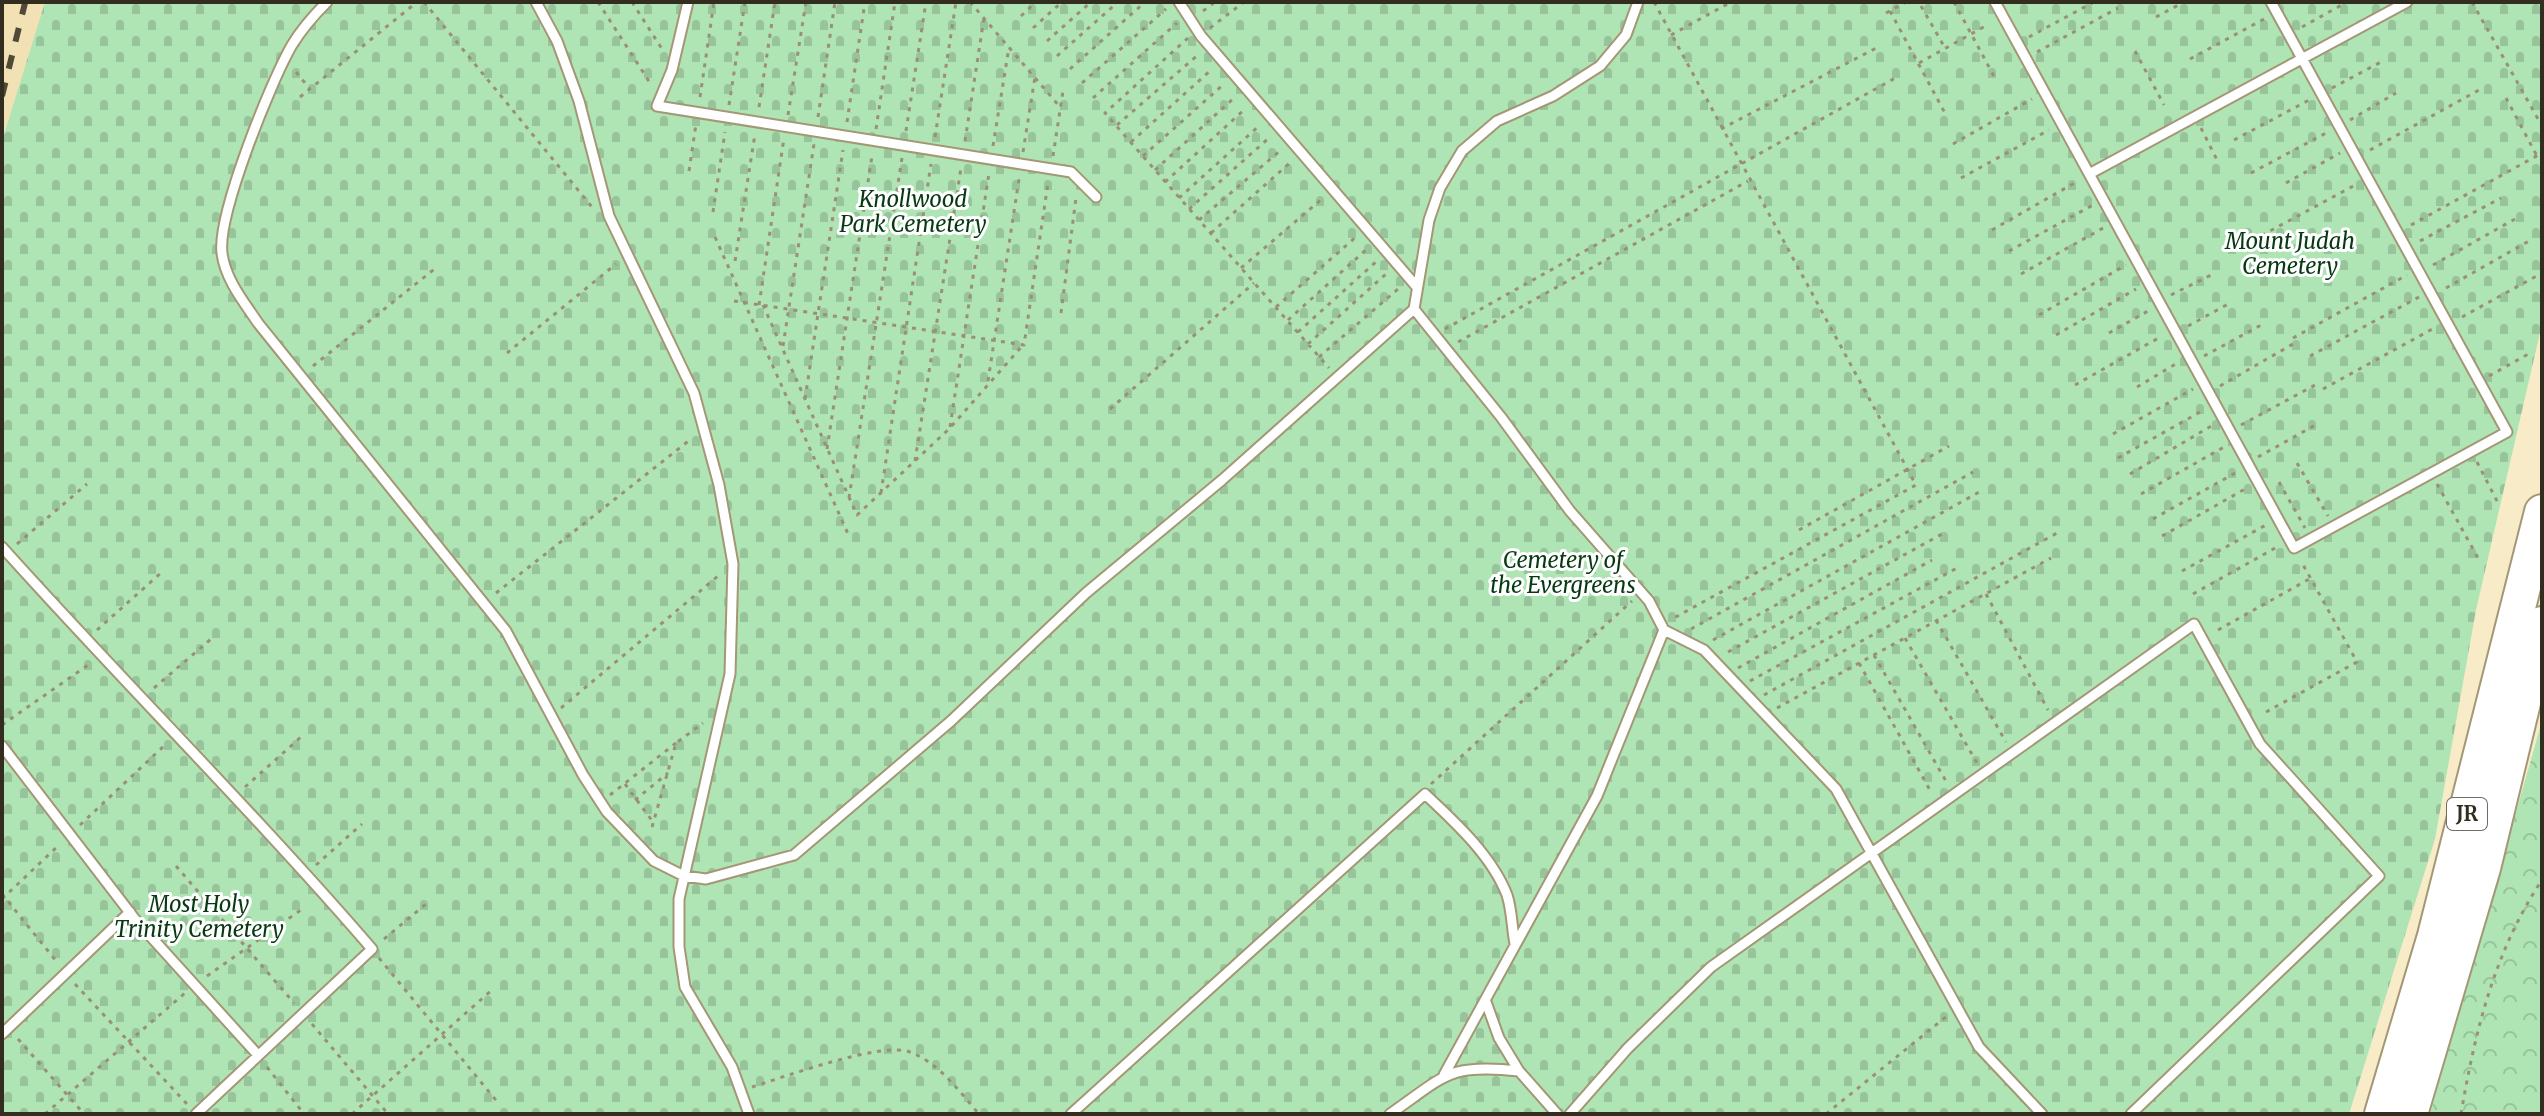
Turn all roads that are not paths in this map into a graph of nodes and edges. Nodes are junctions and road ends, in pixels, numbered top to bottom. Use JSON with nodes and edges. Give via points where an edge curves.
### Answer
{"nodes":[{"id":1,"x":327,"y":2,"type":"edge"},
{"id":2,"x":536,"y":2,"type":"edge"},
{"id":3,"x":688,"y":2,"type":"edge"},
{"id":4,"x":1638,"y":2,"type":"edge"},
{"id":5,"x":1995,"y":2,"type":"edge"},
{"id":6,"x":2271,"y":2,"type":"edge"},
{"id":7,"x":2407,"y":2,"type":"edge"},
{"id":8,"x":1175,"y":3,"type":"edge"},
{"id":9,"x":2302,"y":60,"type":"junction"},
{"id":10,"x":2091,"y":173,"type":"junction"},
{"id":11,"x":1096,"y":197,"type":"dead end"},
{"id":12,"x":1416,"y":286,"type":"junction"},
{"id":13,"x":1414,"y":309,"type":"junction"},
{"id":14,"x":2542,"y":512,"type":"edge"},
{"id":15,"x":4,"y":550,"type":"edge"},
{"id":16,"x":2542,"y":624,"type":"edge"},
{"id":17,"x":1662,"y":628,"type":"junction"},
{"id":18,"x":2,"y":746,"type":"edge"},
{"id":19,"x":1871,"y":855,"type":"junction"},
{"id":20,"x":684,"y":876,"type":"junction"},
{"id":21,"x":130,"y":912,"type":"junction"},
{"id":22,"x":1515,"y":944,"type":"junction"},
{"id":23,"x":1486,"y":1002,"type":"junction"},
{"id":24,"x":5,"y":1031,"type":"edge"},
{"id":25,"x":257,"y":1054,"type":"junction"},
{"id":26,"x":1519,"y":1071,"type":"junction"},
{"id":27,"x":1444,"y":1075,"type":"junction"},
{"id":28,"x":196,"y":1114,"type":"edge"},
{"id":29,"x":749,"y":1114,"type":"edge"},
{"id":30,"x":1071,"y":1114,"type":"edge"},
{"id":31,"x":1390,"y":1114,"type":"edge"},
{"id":32,"x":1557,"y":1114,"type":"edge"},
{"id":33,"x":1570,"y":1114,"type":"edge"},
{"id":34,"x":2042,"y":1114,"type":"edge"},
{"id":35,"x":2131,"y":1114,"type":"edge"},
{"id":36,"x":2382,"y":1114,"type":"edge"},
{"id":37,"x":2410,"y":1114,"type":"edge"}],
"edges":[{"from":1,"to":20,"type":"lane","via":[[285,60],[225,218],[222,252],[233,286],[506,631],[601,803],[630,840],[654,861]]},
{"from":2,"to":20,"type":"lane","via":[[579,101],[609,216],[694,393],[730,548],[730,674]]},
{"from":3,"to":11,"type":"lane","via":[[657,106],[1071,172]]},
{"from":4,"to":12,"type":"lane","via":[[1626,35],[1600,66],[1553,96],[1497,121],[1462,151],[1429,220]]},
{"from":5,"to":10,"type":"lane"},
{"from":6,"to":9,"type":"lane"},
{"from":7,"to":9,"type":"lane"},
{"from":8,"to":12,"type":"lane","via":[[1195,36],[1223,60]]},
{"from":9,"to":10,"type":"lane"},
{"from":9,"to":10,"type":"lane","via":[[2507,432],[2334,526],[2292,544]]},
{"from":12,"to":13,"type":"lane"},
{"from":13,"to":17,"type":"lane","via":[[1570,511],[1641,592]]},
{"from":13,"to":20,"type":"lane","via":[[794,855],[706,879]]},
{"from":14,"to":36,"type":"highway","number":"JR","via":[[2435,936]]},
{"from":15,"to":25,"type":"lane","via":[[236,795],[372,949]]},
{"from":16,"to":37,"type":"highway","number":"JR","via":[[2483,868]]},
{"from":17,"to":19,"type":"lane","via":[[1714,660],[1836,789]]},
{"from":17,"to":22,"type":"lane","via":[[1597,796]]},
{"from":18,"to":21,"type":"lane"},
{"from":19,"to":33,"type":"lane","via":[[1711,967]]},
{"from":19,"to":34,"type":"lane","via":[[1979,1047]]},
{"from":19,"to":35,"type":"lane","via":[[2194,624],[2260,744],[2379,876]]},
{"from":20,"to":29,"type":"lane","via":[[679,947],[685,987],[732,1067]]},
{"from":21,"to":24,"type":"lane"},
{"from":21,"to":25,"type":"lane"},
{"from":22,"to":23,"type":"lane"},
{"from":22,"to":30,"type":"lane","via":[[1506,895],[1486,860],[1425,794]]},
{"from":23,"to":26,"type":"lane"},
{"from":23,"to":27,"type":"lane"},
{"from":25,"to":28,"type":"lane"},
{"from":26,"to":27,"type":"lane","via":[[1479,1067]]},
{"from":26,"to":32,"type":"lane"},
{"from":27,"to":31,"type":"lane"}]}
